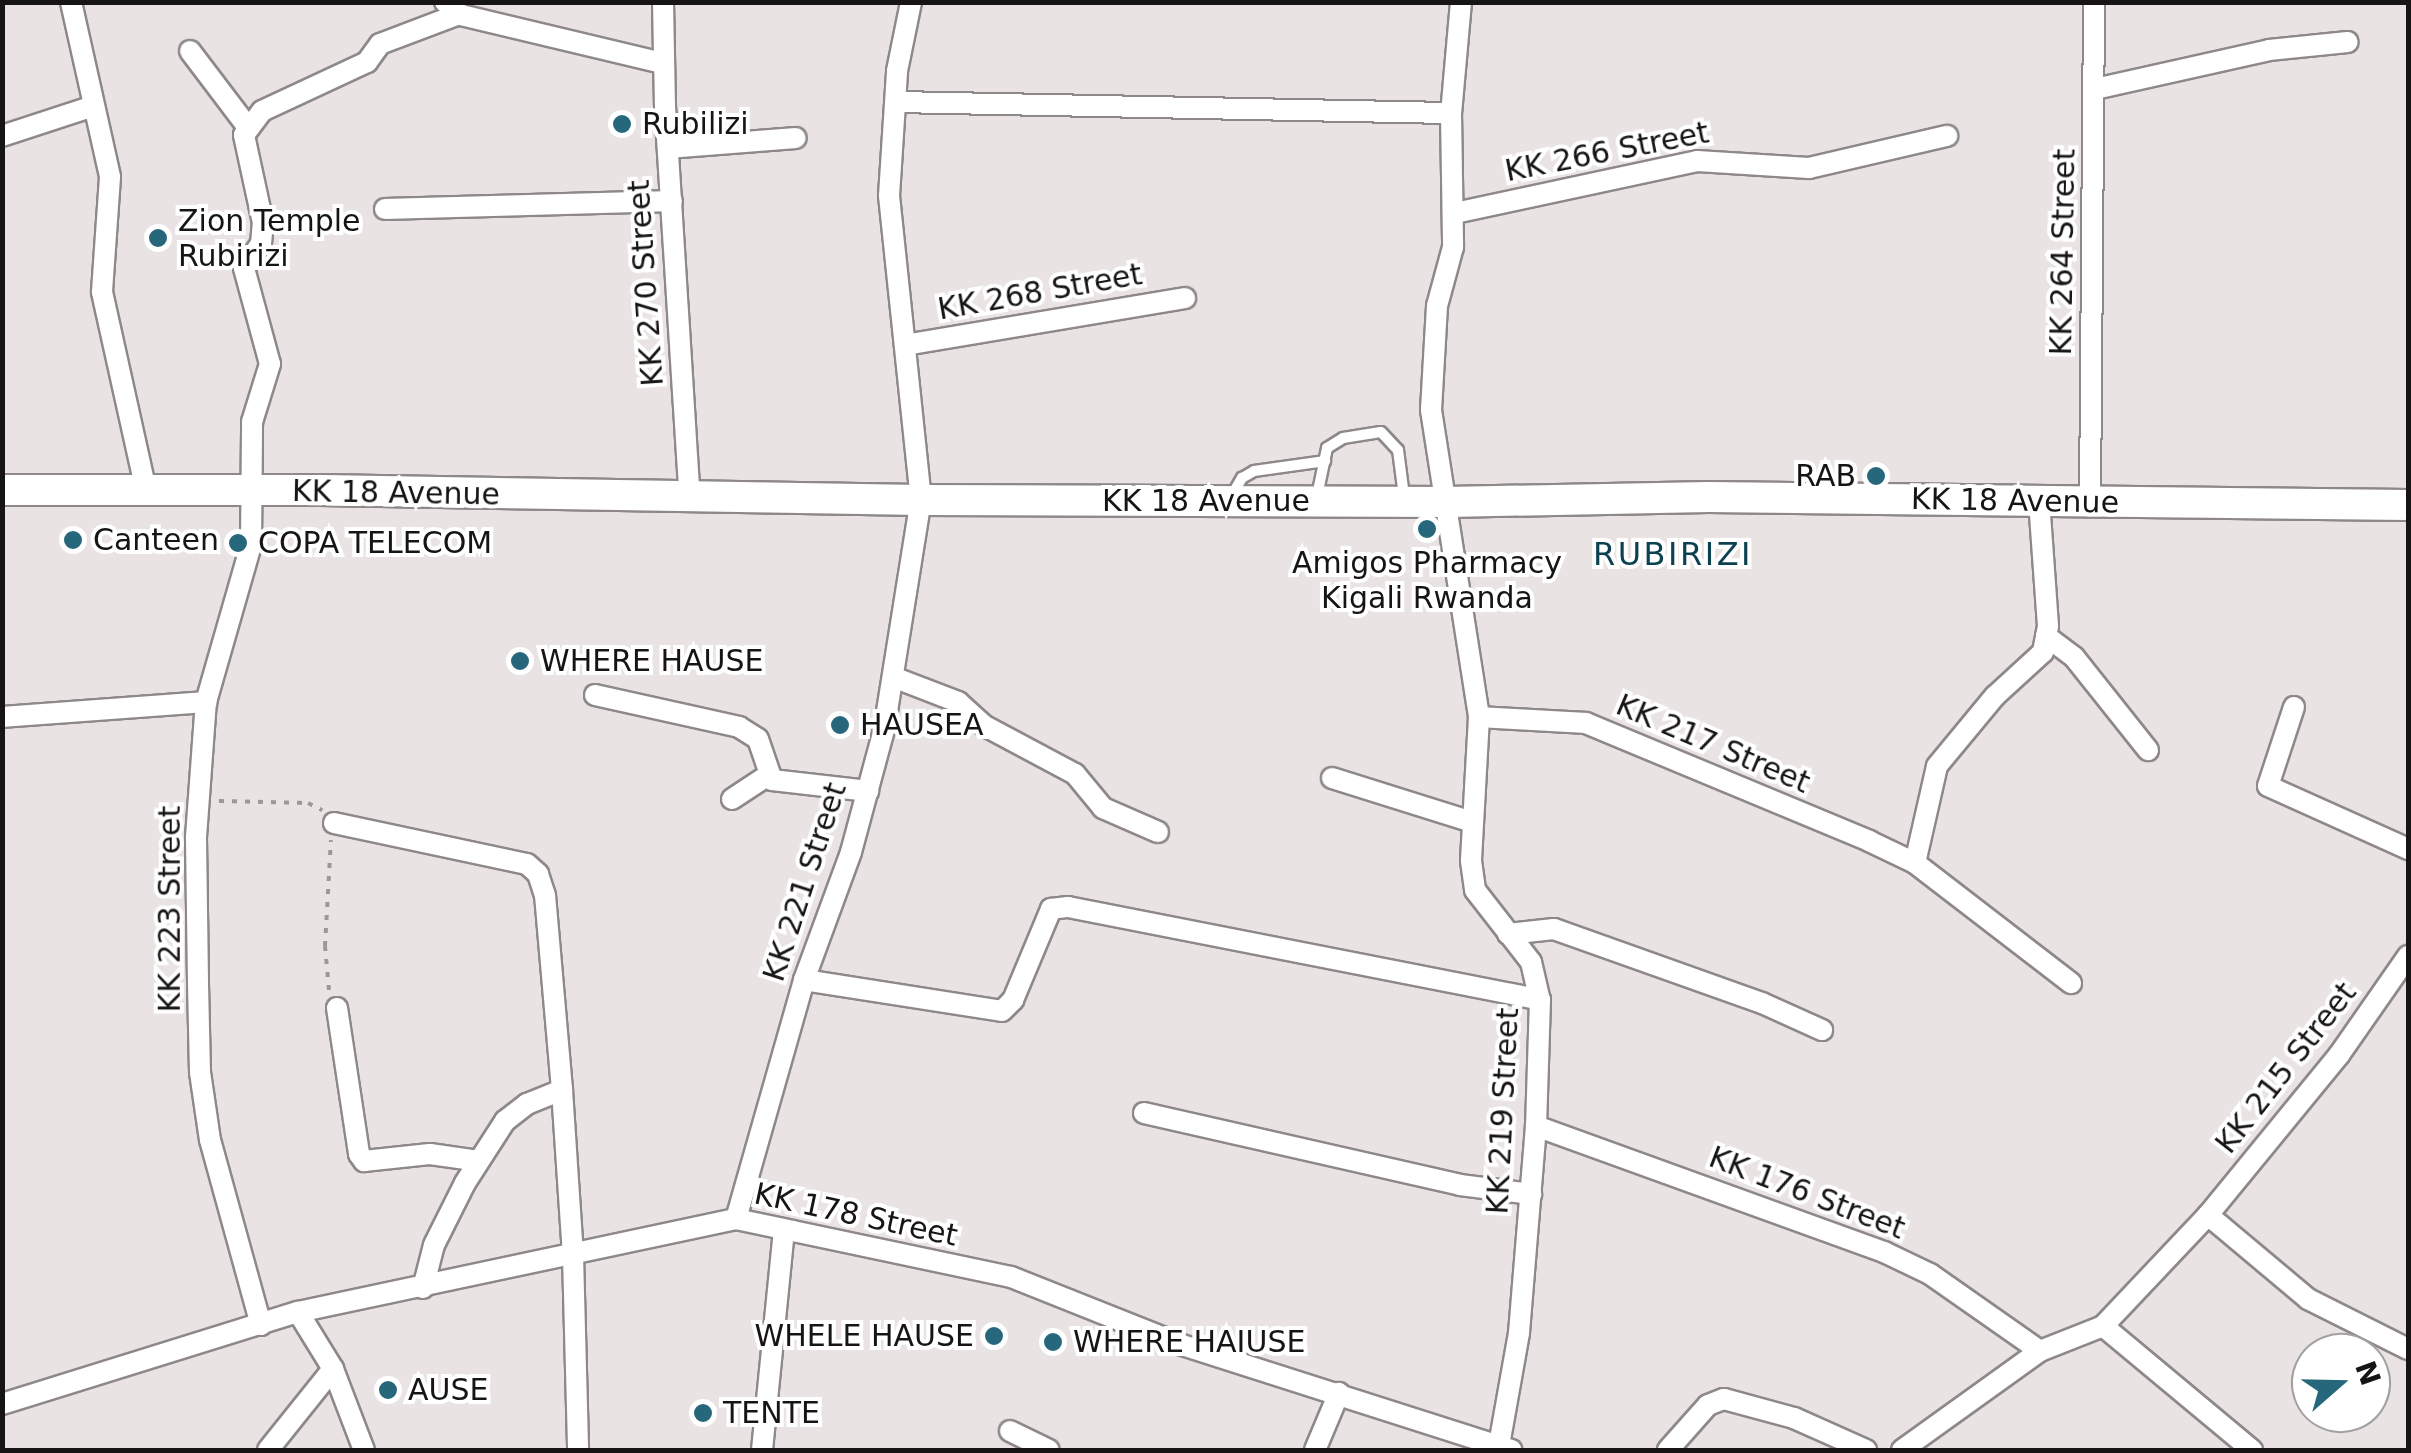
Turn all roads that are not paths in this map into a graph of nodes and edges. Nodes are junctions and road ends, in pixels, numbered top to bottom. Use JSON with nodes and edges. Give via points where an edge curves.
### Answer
{"nodes":[{"id":1,"x":71,"y":2,"type":"edge"},
{"id":2,"x":663,"y":2,"type":"edge"},
{"id":3,"x":911,"y":2,"type":"edge"},
{"id":4,"x":1461,"y":2,"type":"edge"},
{"id":5,"x":2094,"y":2,"type":"edge"},
{"id":6,"x":452,"y":8,"type":"edge"},
{"id":7,"x":2348,"y":42,"type":"dead end"},
{"id":8,"x":190,"y":51,"type":"dead end"},
{"id":9,"x":663,"y":63,"type":"junction"},
{"id":10,"x":2094,"y":89,"type":"junction"},
{"id":11,"x":896,"y":102,"type":"junction"},
{"id":12,"x":94,"y":106,"type":"junction"},
{"id":13,"x":1451,"y":113,"type":"junction"},
{"id":14,"x":247,"y":126,"type":"junction"},
{"id":15,"x":2,"y":136,"type":"edge"},
{"id":16,"x":1947,"y":136,"type":"dead end"},
{"id":17,"x":796,"y":138,"type":"dead end"},
{"id":18,"x":668,"y":148,"type":"junction"},
{"id":19,"x":672,"y":201,"type":"junction"},
{"id":20,"x":386,"y":209,"type":"dead end"},
{"id":21,"x":1455,"y":213,"type":"junction"},
{"id":22,"x":1186,"y":298,"type":"dead end"},
{"id":23,"x":905,"y":345,"type":"junction"},
{"id":24,"x":1324,"y":462,"type":"junction"},
{"id":25,"x":2,"y":490,"type":"edge"},
{"id":26,"x":146,"y":491,"type":"junction"},
{"id":27,"x":250,"y":492,"type":"junction"},
{"id":28,"x":690,"y":498,"type":"junction"},
{"id":29,"x":921,"y":500,"type":"junction"},
{"id":30,"x":2039,"y":500,"type":"junction"},
{"id":31,"x":1228,"y":501,"type":"junction"},
{"id":32,"x":1316,"y":502,"type":"junction"},
{"id":33,"x":1405,"y":502,"type":"junction"},
{"id":34,"x":1447,"y":502,"type":"junction"},
{"id":35,"x":2090,"y":503,"type":"junction"},
{"id":36,"x":2408,"y":505,"type":"edge"},
{"id":37,"x":2046,"y":636,"type":"junction"},
{"id":38,"x":893,"y":677,"type":"junction"},
{"id":39,"x":595,"y":695,"type":"dead end"},
{"id":40,"x":206,"y":702,"type":"junction"},
{"id":41,"x":2294,"y":708,"type":"dead end"},
{"id":42,"x":2,"y":717,"type":"edge"},
{"id":43,"x":1479,"y":718,"type":"junction"},
{"id":44,"x":2148,"y":750,"type":"dead end"},
{"id":45,"x":767,"y":776,"type":"junction"},
{"id":46,"x":1332,"y":778,"type":"dead end"},
{"id":47,"x":868,"y":791,"type":"junction"},
{"id":48,"x":732,"y":799,"type":"dead end"},
{"id":49,"x":1472,"y":822,"type":"junction"},
{"id":50,"x":334,"y":823,"type":"road end"},
{"id":51,"x":1158,"y":832,"type":"dead end"},
{"id":52,"x":2408,"y":849,"type":"edge"},
{"id":53,"x":1915,"y":863,"type":"junction"},
{"id":54,"x":1508,"y":934,"type":"junction"},
{"id":55,"x":2408,"y":956,"type":"edge"},
{"id":56,"x":804,"y":980,"type":"junction"},
{"id":57,"x":2071,"y":983,"type":"dead end"},
{"id":58,"x":1540,"y":1000,"type":"junction"},
{"id":59,"x":337,"y":1008,"type":"road end"},
{"id":60,"x":1822,"y":1030,"type":"dead end"},
{"id":61,"x":562,"y":1090,"type":"junction"},
{"id":62,"x":1144,"y":1113,"type":"dead end"},
{"id":63,"x":1536,"y":1126,"type":"junction"},
{"id":64,"x":479,"y":1161,"type":"junction"},
{"id":65,"x":1531,"y":1194,"type":"junction"},
{"id":66,"x":2208,"y":1215,"type":"junction"},
{"id":67,"x":736,"y":1219,"type":"junction"},
{"id":68,"x":784,"y":1231,"type":"junction"},
{"id":69,"x":573,"y":1255,"type":"junction"},
{"id":70,"x":424,"y":1288,"type":"junction"},
{"id":71,"x":298,"y":1312,"type":"junction"},
{"id":72,"x":262,"y":1324,"type":"junction"},
{"id":73,"x":2103,"y":1326,"type":"junction"},
{"id":74,"x":2408,"y":1349,"type":"edge"},
{"id":75,"x":2040,"y":1350,"type":"junction"},
{"id":76,"x":332,"y":1369,"type":"junction"},
{"id":77,"x":1339,"y":1393,"type":"junction"},
{"id":78,"x":2,"y":1404,"type":"edge"},
{"id":79,"x":1010,"y":1431,"type":"dead end"},
{"id":80,"x":1505,"y":1448,"type":"edge"},
{"id":81,"x":268,"y":1450,"type":"edge"},
{"id":82,"x":364,"y":1450,"type":"edge"},
{"id":83,"x":578,"y":1450,"type":"edge"},
{"id":84,"x":762,"y":1450,"type":"edge"},
{"id":85,"x":1049,"y":1450,"type":"edge"},
{"id":86,"x":1315,"y":1450,"type":"edge"},
{"id":87,"x":1668,"y":1450,"type":"edge"},
{"id":88,"x":1866,"y":1450,"type":"edge"},
{"id":89,"x":1902,"y":1450,"type":"edge"},
{"id":90,"x":2252,"y":1450,"type":"edge"}],
"edges":[{"from":1,"to":12,"type":"street"},
{"from":2,"to":9,"type":"street","name":"KK 270 Street"},
{"from":3,"to":11,"type":"street","name":"KK 268 Street"},
{"from":4,"to":13,"type":"street"},
{"from":5,"to":10,"type":"street","name":"KK 264 Street"},
{"from":6,"to":9,"type":"street"},
{"from":6,"to":14,"type":"street","via":[[380,44],[367,62],[262,111]]},
{"from":7,"to":10,"type":"street","via":[[2269,50]]},
{"from":8,"to":14,"type":"street"},
{"from":9,"to":18,"type":"street","name":"KK 270 Street"},
{"from":10,"to":35,"type":"street","name":"KK 264 Street"},
{"from":11,"to":13,"type":"street"},
{"from":11,"to":23,"type":"street","name":"KK 268 Street","via":[[889,196]]},
{"from":12,"to":15,"type":"street"},
{"from":12,"to":26,"type":"street","via":[[110,176],[102,292]]},
{"from":13,"to":21,"type":"street"},
{"from":14,"to":27,"type":"street","name":"KK 223 Street","via":[[262,244],[244,268],[270,364],[252,422]]},
{"from":16,"to":21,"type":"street","name":"KK 266 Street","via":[[1809,168],[1698,160]]},
{"from":17,"to":18,"type":"street"},
{"from":18,"to":19,"type":"street","name":"KK 270 Street"},
{"from":19,"to":20,"type":"street"},
{"from":19,"to":28,"type":"street","name":"KK 270 Street"},
{"from":21,"to":34,"type":"street","via":[[1437,306],[1431,410]]},
{"from":22,"to":23,"type":"street","name":"KK 268 Street"},
{"from":23,"to":29,"type":"street","name":"KK 268 Street"},
{"from":24,"to":31,"type":"lane","via":[[1254,471]]},
{"from":24,"to":32,"type":"lane"},
{"from":24,"to":33,"type":"lane","via":[[1327,448],[1343,438],[1381,432],[1398,450]]},
{"from":25,"to":26,"type":"main road","name":"KK 18 Avenue"},
{"from":26,"to":27,"type":"main road","name":"KK 18 Avenue"},
{"from":27,"to":28,"type":"main road","name":"KK 18 Avenue"},
{"from":27,"to":40,"type":"street","name":"KK 223 Street","via":[[251,545]]},
{"from":28,"to":29,"type":"main road","name":"KK 18 Avenue"},
{"from":29,"to":31,"type":"main road","name":"KK 18 Avenue"},
{"from":29,"to":38,"type":"street","name":"KK 221 Street"},
{"from":30,"to":34,"type":"main road","name":"KK 18 Avenue"},
{"from":30,"to":35,"type":"main road","name":"KK 18 Avenue"},
{"from":30,"to":37,"type":"street"},
{"from":31,"to":32,"type":"main road","name":"KK 18 Avenue"},
{"from":32,"to":33,"type":"main road","name":"KK 18 Avenue"},
{"from":33,"to":34,"type":"main road","name":"KK 18 Avenue"},
{"from":34,"to":43,"type":"street","name":"KK 219 Street"},
{"from":35,"to":36,"type":"main road","name":"KK 18 Avenue"},
{"from":37,"to":44,"type":"street","via":[[2074,657]]},
{"from":37,"to":53,"type":"street","via":[[2043,652],[1995,696],[1937,766]]},
{"from":38,"to":47,"type":"street","name":"KK 221 Street"},
{"from":38,"to":51,"type":"street","via":[[958,702],[986,726],[1075,774],[1104,808]]},
{"from":39,"to":45,"type":"street","via":[[740,727],[758,739]]},
{"from":40,"to":42,"type":"street"},
{"from":40,"to":72,"type":"street","name":"KK 223 Street","via":[[196,838],[200,1072],[210,1140]]},
{"from":41,"to":52,"type":"street","via":[[2268,786]]},
{"from":43,"to":49,"type":"street","name":"KK 219 Street"},
{"from":43,"to":53,"type":"street","name":"KK 217 Street","via":[[1586,723]]},
{"from":45,"to":47,"type":"street"},
{"from":45,"to":48,"type":"street"},
{"from":46,"to":49,"type":"street"},
{"from":47,"to":56,"type":"street","name":"KK 221 Street"},
{"from":49,"to":54,"type":"street","name":"KK 219 Street","via":[[1475,890]]},
{"from":50,"to":61,"type":"street","via":[[528,864],[538,874],[546,894]]},
{"from":53,"to":57,"type":"street","name":"KK 217 Street"},
{"from":54,"to":58,"type":"street","name":"KK 219 Street","via":[[1532,962]]},
{"from":54,"to":60,"type":"street","via":[[1554,930]]},
{"from":55,"to":66,"type":"street","name":"KK 215 Street","via":[[2339,1055]]},
{"from":56,"to":58,"type":"street","via":[[1002,1011],[1013,1000],[1051,909],[1068,907]]},
{"from":56,"to":67,"type":"street","name":"KK 221 Street"},
{"from":58,"to":63,"type":"street","name":"KK 219 Street"},
{"from":59,"to":64,"type":"street","via":[[364,1162],[430,1154]]},
{"from":61,"to":64,"type":"street","via":[[504,1121]]},
{"from":61,"to":69,"type":"street"},
{"from":62,"to":65,"type":"street","via":[[1460,1185]]},
{"from":63,"to":65,"type":"street","name":"KK 219 Street"},
{"from":63,"to":75,"type":"street","name":"KK 176 Street","via":[[1884,1252],[1930,1274]]},
{"from":64,"to":70,"type":"street","via":[[434,1245]]},
{"from":65,"to":80,"type":"street","name":"KK 219 Street"},
{"from":66,"to":73,"type":"street","name":"KK 215 Street"},
{"from":66,"to":74,"type":"street","via":[[2308,1299]]},
{"from":67,"to":68,"type":"street","name":"KK 178 Street"},
{"from":67,"to":69,"type":"street","name":"KK 178 Street"},
{"from":68,"to":77,"type":"street","name":"KK 178 Street","via":[[1011,1277],[1179,1344]]},
{"from":68,"to":84,"type":"street"},
{"from":69,"to":70,"type":"street","name":"KK 178 Street"},
{"from":69,"to":83,"type":"street"},
{"from":70,"to":71,"type":"street","name":"KK 178 Street"},
{"from":71,"to":72,"type":"street","name":"KK 178 Street"},
{"from":71,"to":76,"type":"street"},
{"from":72,"to":78,"type":"street","name":"KK 178 Street"},
{"from":73,"to":75,"type":"street","name":"KK 215 Street"},
{"from":73,"to":90,"type":"street"},
{"from":75,"to":89,"type":"street","name":"KK 215 Street"},
{"from":76,"to":81,"type":"street"},
{"from":76,"to":82,"type":"street"},
{"from":77,"to":80,"type":"street","name":"KK 178 Street"},
{"from":77,"to":86,"type":"street"},
{"from":79,"to":85,"type":"street"},
{"from":87,"to":88,"type":"street","via":[[1708,1405],[1724,1399],[1794,1418]]}]}
